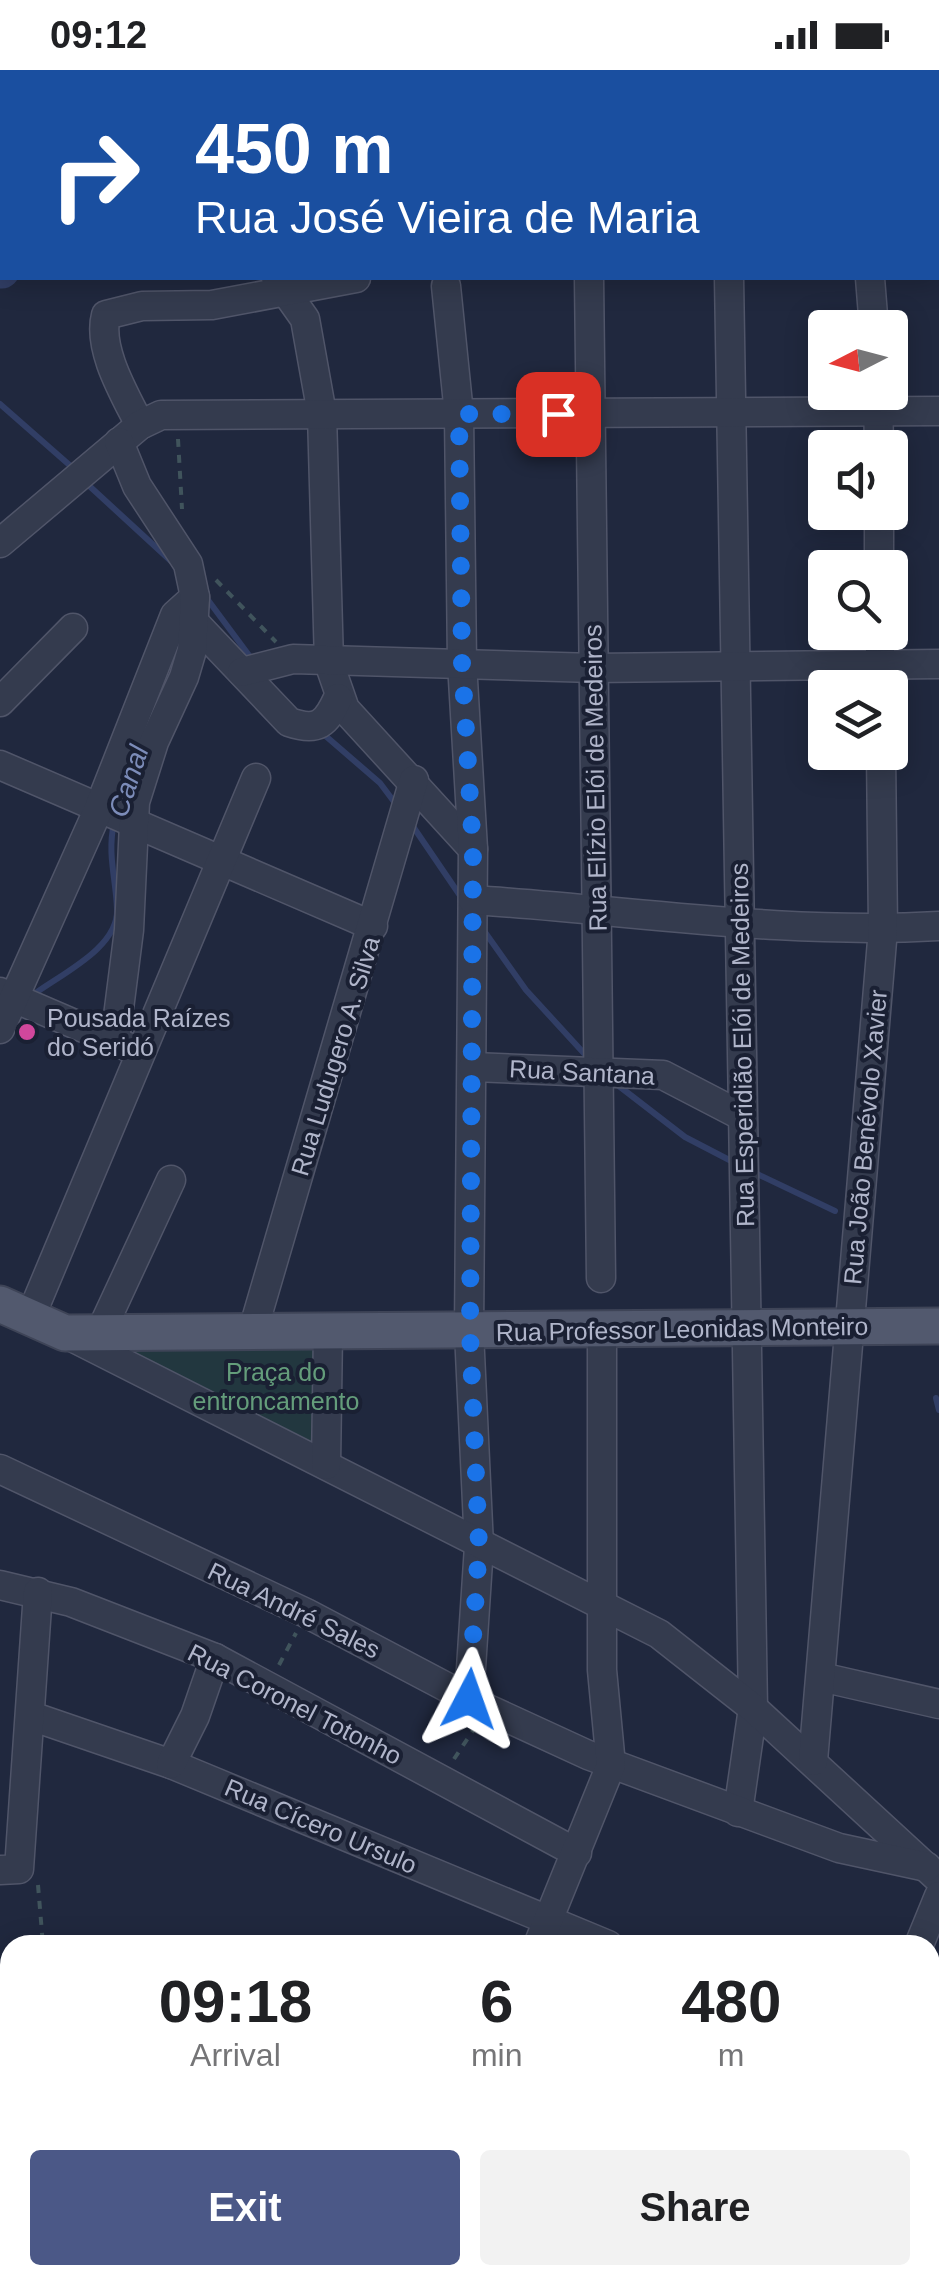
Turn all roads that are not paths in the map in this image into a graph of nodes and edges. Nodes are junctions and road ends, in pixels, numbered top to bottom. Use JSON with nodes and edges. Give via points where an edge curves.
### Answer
{"nodes":[{"id":1,"x":331,"y":280,"type":"edge"},
{"id":2,"x":445,"y":280,"type":"edge"},
{"id":3,"x":588,"y":280,"type":"edge"},
{"id":4,"x":729,"y":280,"type":"edge"},
{"id":5,"x":870,"y":280,"type":"edge"},
{"id":6,"x":282,"y":284,"type":"edge"},
{"id":7,"x":873,"y":310,"type":"edge"},
{"id":8,"x":908,"y":406,"type":"edge"},
{"id":9,"x":808,"y":407,"type":"edge"},
{"id":10,"x":939,"y":411,"type":"edge"},
{"id":11,"x":734,"y":412,"type":"junction"},
{"id":12,"x":322,"y":414,"type":"junction"},
{"id":13,"x":459,"y":414,"type":"junction"},
{"id":14,"x":591,"y":414,"type":"junction"},
{"id":15,"x":130,"y":434,"type":"junction"},
{"id":16,"x":3,"y":537,"type":"edge"},
{"id":17,"x":200,"y":598,"type":"junction"},
{"id":18,"x":73,"y":628,"type":"dead end"},
{"id":19,"x":329,"y":663,"type":"junction"},
{"id":20,"x":462,"y":663,"type":"junction"},
{"id":21,"x":939,"y":664,"type":"edge"},
{"id":22,"x":737,"y":666,"type":"junction"},
{"id":23,"x":594,"y":668,"type":"junction"},
{"id":24,"x":908,"y":670,"type":"edge"},
{"id":25,"x":808,"y":671,"type":"edge"},
{"id":26,"x":242,"y":672,"type":"junction"},
{"id":27,"x":338,"y":698,"type":"junction"},
{"id":28,"x":0,"y":702,"type":"edge"},
{"id":29,"x":0,"y":765,"type":"edge"},
{"id":30,"x":881,"y":770,"type":"edge"},
{"id":31,"x":256,"y":778,"type":"dead end"},
{"id":32,"x":414,"y":780,"type":"junction"},
{"id":33,"x":99,"y":808,"type":"junction"},
{"id":34,"x":132,"y":822,"type":"junction"},
{"id":35,"x":473,"y":849,"type":"junction"},
{"id":36,"x":222,"y":864,"type":"junction"},
{"id":37,"x":472,"y":900,"type":"junction"},
{"id":38,"x":597,"y":910,"type":"junction"},
{"id":39,"x":741,"y":924,"type":"junction"},
{"id":40,"x":373,"y":926,"type":"junction"},
{"id":41,"x":939,"y":926,"type":"edge"},
{"id":42,"x":884,"y":930,"type":"junction"},
{"id":43,"x":7,"y":995,"type":"edge"},
{"id":44,"x":0,"y":1028,"type":"edge"},
{"id":45,"x":116,"y":1040,"type":"junction"},
{"id":46,"x":143,"y":1054,"type":"junction"},
{"id":47,"x":472,"y":1067,"type":"junction"},
{"id":48,"x":599,"y":1072,"type":"junction"},
{"id":49,"x":742,"y":1116,"type":"junction"},
{"id":50,"x":171,"y":1180,"type":"dead end"},
{"id":51,"x":600,"y":1278,"type":"dead end"},
{"id":52,"x":15,"y":1311,"type":"edge"},
{"id":53,"x":849,"y":1325,"type":"junction"},
{"id":54,"x":939,"y":1326,"type":"edge"},
{"id":55,"x":745,"y":1328,"type":"junction"},
{"id":56,"x":602,"y":1329,"type":"junction"},
{"id":57,"x":253,"y":1330,"type":"junction"},
{"id":58,"x":100,"y":1332,"type":"junction"},
{"id":59,"x":328,"y":1332,"type":"junction"},
{"id":60,"x":470,"y":1332,"type":"junction"},
{"id":61,"x":65,"y":1333,"type":"junction"},
{"id":62,"x":326,"y":1464,"type":"junction"},
{"id":63,"x":0,"y":1470,"type":"edge"},
{"id":64,"x":479,"y":1546,"type":"junction"},
{"id":65,"x":0,"y":1585,"type":"edge"},
{"id":66,"x":38,"y":1592,"type":"junction"},
{"id":67,"x":603,"y":1603,"type":"junction"},
{"id":68,"x":215,"y":1658,"type":"junction"},
{"id":69,"x":821,"y":1678,"type":"junction"},
{"id":70,"x":478,"y":1704,"type":"junction"},
{"id":71,"x":939,"y":1704,"type":"edge"},
{"id":72,"x":753,"y":1708,"type":"junction"},
{"id":73,"x":31,"y":1716,"type":"junction"},
{"id":74,"x":813,"y":1761,"type":"junction"},
{"id":75,"x":171,"y":1764,"type":"junction"},
{"id":76,"x":612,"y":1765,"type":"junction"},
{"id":77,"x":738,"y":1812,"type":"junction"},
{"id":78,"x":577,"y":1853,"type":"junction"},
{"id":79,"x":10,"y":1869,"type":"edge"},
{"id":80,"x":933,"y":1873,"type":"edge"},
{"id":81,"x":939,"y":1896,"type":"edge"},
{"id":82,"x":542,"y":1932,"type":"edge"},
{"id":83,"x":923,"y":1935,"type":"edge"}],
"edges":[{"from":1,"to":6,"type":"street"},
{"from":2,"to":13,"type":"street"},
{"from":3,"to":14,"type":"street","name":"Rua Elízio Elói de Medeiros"},
{"from":4,"to":11,"type":"street","name":"Rua Esperidião Elói de Medeiros"},
{"from":5,"to":7,"type":"street"},
{"from":6,"to":12,"type":"street","via":[[310,337]]},
{"from":6,"to":15,"type":"street","via":[[212,304],[142,306],[106,315]]},
{"from":8,"to":10,"type":"street"},
{"from":9,"to":11,"type":"street"},
{"from":11,"to":14,"type":"street"},
{"from":11,"to":22,"type":"street","name":"Rua Esperidião Elói de Medeiros"},
{"from":12,"to":13,"type":"street"},
{"from":12,"to":15,"type":"street","via":[[161,415]]},
{"from":12,"to":19,"type":"street"},
{"from":13,"to":14,"type":"street"},
{"from":13,"to":20,"type":"street"},
{"from":14,"to":23,"type":"street","name":"Rua Elízio Elói de Medeiros"},
{"from":15,"to":16,"type":"street"},
{"from":15,"to":17,"type":"street","via":[[138,486],[188,564]]},
{"from":17,"to":26,"type":"street"},
{"from":17,"to":33,"type":"street","via":[[175,615]]},
{"from":17,"to":34,"type":"street","via":[[184,677],[142,776]]},
{"from":18,"to":28,"type":"street"},
{"from":19,"to":20,"type":"street"},
{"from":19,"to":26,"type":"street","via":[[293,660]]},
{"from":19,"to":27,"type":"street"},
{"from":20,"to":23,"type":"street"},
{"from":20,"to":35,"type":"street"},
{"from":21,"to":24,"type":"street"},
{"from":22,"to":23,"type":"street"},
{"from":22,"to":25,"type":"street"},
{"from":22,"to":39,"type":"street","name":"Rua Esperidião Elói de Medeiros"},
{"from":23,"to":38,"type":"street","name":"Rua Elízio Elói de Medeiros"},
{"from":26,"to":27,"type":"street","via":[[272,707],[302,726],[327,722]]},
{"from":27,"to":32,"type":"street"},
{"from":29,"to":33,"type":"street"},
{"from":30,"to":42,"type":"street","name":"Rua João Benévolo Xavier"},
{"from":31,"to":36,"type":"street"},
{"from":32,"to":35,"type":"street"},
{"from":32,"to":40,"type":"street","name":"Rua Ludugero A. Silva"},
{"from":33,"to":34,"type":"street"},
{"from":33,"to":43,"type":"street"},
{"from":34,"to":36,"type":"street"},
{"from":34,"to":45,"type":"street"},
{"from":35,"to":37,"type":"street"},
{"from":36,"to":40,"type":"street"},
{"from":36,"to":46,"type":"street"},
{"from":37,"to":38,"type":"street"},
{"from":37,"to":47,"type":"street"},
{"from":38,"to":39,"type":"street"},
{"from":38,"to":48,"type":"street","name":"Rua Elízio Elói de Medeiros"},
{"from":39,"to":42,"type":"street"},
{"from":39,"to":49,"type":"street","name":"Rua Esperidião Elói de Medeiros"},
{"from":40,"to":57,"type":"street","name":"Rua Ludugero A. Silva"},
{"from":41,"to":42,"type":"street"},
{"from":42,"to":53,"type":"street","name":"Rua João Benévolo Xavier"},
{"from":43,"to":44,"type":"street"},
{"from":43,"to":45,"type":"street"},
{"from":45,"to":46,"type":"street"},
{"from":46,"to":52,"type":"street"},
{"from":47,"to":48,"type":"street","name":"Rua Santana"},
{"from":47,"to":60,"type":"street"},
{"from":48,"to":49,"type":"street","name":"Rua Santana","via":[[663,1076]]},
{"from":48,"to":51,"type":"street","name":"Rua Elízio Elói de Medeiros"},
{"from":49,"to":55,"type":"street","name":"Rua Esperidião Elói de Medeiros"},
{"from":50,"to":58,"type":"street"},
{"from":52,"to":61,"type":"main road"},
{"from":53,"to":54,"type":"main road","name":"Rua Professor Leonidas Monteiro"},
{"from":53,"to":55,"type":"main road","name":"Rua Professor Leonidas Monteiro"},
{"from":53,"to":69,"type":"street","name":"Rua João Benévolo Xavier"},
{"from":55,"to":56,"type":"main road","name":"Rua Professor Leonidas Monteiro"},
{"from":55,"to":72,"type":"street","name":"Rua Esperidião Elói de Medeiros"},
{"from":56,"to":60,"type":"main road","name":"Rua Professor Leonidas Monteiro"},
{"from":56,"to":67,"type":"street"},
{"from":57,"to":58,"type":"main road","name":"Rua Professor Leonidas Monteiro"},
{"from":57,"to":59,"type":"main road","name":"Rua Professor Leonidas Monteiro"},
{"from":58,"to":61,"type":"main road","name":"Rua Professor Leonidas Monteiro"},
{"from":59,"to":60,"type":"main road","name":"Rua Professor Leonidas Monteiro"},
{"from":59,"to":62,"type":"street"},
{"from":60,"to":64,"type":"street"},
{"from":61,"to":62,"type":"street"},
{"from":62,"to":64,"type":"street"},
{"from":63,"to":70,"type":"street","name":"Rua André Sales","via":[[306,1614]]},
{"from":64,"to":67,"type":"street"},
{"from":64,"to":70,"type":"street"},
{"from":65,"to":66,"type":"street","name":"Rua Coronel Totonho"},
{"from":66,"to":68,"type":"street","name":"Rua Coronel Totonho"},
{"from":66,"to":73,"type":"street"},
{"from":67,"to":72,"type":"street","via":[[659,1634]]},
{"from":67,"to":76,"type":"street"},
{"from":68,"to":75,"type":"street"},
{"from":68,"to":78,"type":"street","name":"Rua Coronel Totonho"},
{"from":69,"to":71,"type":"street"},
{"from":69,"to":74,"type":"street","name":"Rua João Benévolo Xavier"},
{"from":70,"to":76,"type":"street","name":"Rua André Sales"},
{"from":72,"to":74,"type":"street"},
{"from":72,"to":77,"type":"street","name":"Rua Esperidião Elói de Medeiros"},
{"from":73,"to":75,"type":"street","name":"Rua Cícero Ursulo"},
{"from":73,"to":79,"type":"street"},
{"from":74,"to":80,"type":"street"},
{"from":75,"to":82,"type":"street","name":"Rua Cícero Ursulo"},
{"from":76,"to":77,"type":"street","name":"Rua André Sales"},
{"from":76,"to":78,"type":"street"},
{"from":77,"to":80,"type":"street","name":"Rua André Sales"},
{"from":78,"to":82,"type":"street"},
{"from":81,"to":83,"type":"street"}]}
